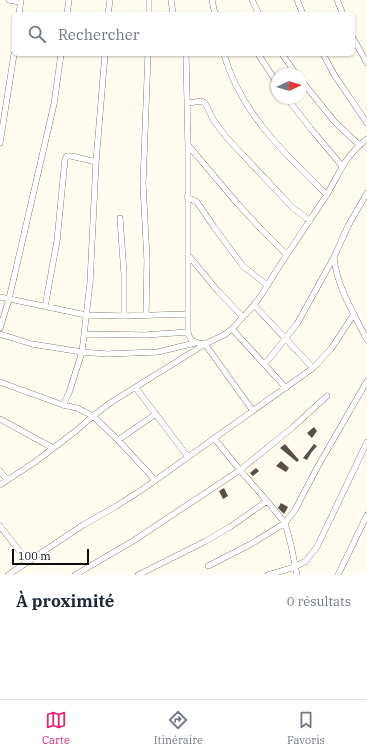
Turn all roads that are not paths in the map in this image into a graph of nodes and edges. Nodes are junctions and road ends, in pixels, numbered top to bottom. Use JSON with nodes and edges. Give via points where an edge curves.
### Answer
{"nodes":[{"id":1,"x":10,"y":0,"type":"edge"},
{"id":2,"x":69,"y":0,"type":"edge"},
{"id":3,"x":110,"y":0,"type":"edge"},
{"id":4,"x":149,"y":0,"type":"edge"},
{"id":5,"x":172,"y":0,"type":"edge"},
{"id":6,"x":212,"y":0,"type":"edge"},
{"id":7,"x":252,"y":0,"type":"edge"},
{"id":8,"x":297,"y":0,"type":"edge"},
{"id":9,"x":337,"y":0,"type":"edge"},
{"id":10,"x":20,"y":1,"type":"edge"},
{"id":11,"x":19,"y":12,"type":"edge"},
{"id":12,"x":67,"y":12,"type":"edge"},
{"id":13,"x":108,"y":12,"type":"edge"},
{"id":14,"x":149,"y":12,"type":"edge"},
{"id":15,"x":174,"y":12,"type":"edge"},
{"id":16,"x":215,"y":12,"type":"edge"},
{"id":17,"x":256,"y":12,"type":"edge"},
{"id":18,"x":302,"y":12,"type":"edge"},
{"id":19,"x":342,"y":12,"type":"edge"},
{"id":20,"x":355,"y":42,"type":"edge"},
{"id":21,"x":14,"y":56,"type":"edge"},
{"id":22,"x":61,"y":56,"type":"edge"},
{"id":23,"x":105,"y":56,"type":"edge"},
{"id":24,"x":148,"y":56,"type":"edge"},
{"id":25,"x":186,"y":56,"type":"edge"},
{"id":26,"x":225,"y":56,"type":"edge"},
{"id":27,"x":259,"y":56,"type":"edge"},
{"id":28,"x":283,"y":56,"type":"edge"},
{"id":29,"x":324,"y":56,"type":"edge"},
{"id":30,"x":367,"y":63,"type":"edge"},
{"id":31,"x":292,"y":68,"type":"edge"},
{"id":32,"x":271,"y":74,"type":"edge"},
{"id":33,"x":307,"y":87,"type":"edge"},
{"id":34,"x":187,"y":103,"type":"junction"},
{"id":35,"x":292,"y":104,"type":"edge"},
{"id":36,"x":367,"y":123,"type":"edge"},
{"id":37,"x":367,"y":139,"type":"edge"},
{"id":38,"x":0,"y":143,"type":"edge"},
{"id":39,"x":188,"y":144,"type":"junction"},
{"id":40,"x":359,"y":145,"type":"junction"},
{"id":41,"x":96,"y":162,"type":"junction"},
{"id":42,"x":342,"y":166,"type":"junction"},
{"id":43,"x":367,"y":192,"type":"edge"},
{"id":44,"x":326,"y":195,"type":"junction"},
{"id":45,"x":187,"y":197,"type":"junction"},
{"id":46,"x":120,"y":218,"type":"dead end"},
{"id":47,"x":310,"y":221,"type":"junction"},
{"id":48,"x":188,"y":255,"type":"junction"},
{"id":49,"x":287,"y":255,"type":"junction"},
{"id":50,"x":334,"y":257,"type":"junction"},
{"id":51,"x":267,"y":285,"type":"junction"},
{"id":52,"x":0,"y":297,"type":"edge"},
{"id":53,"x":9,"y":299,"type":"junction"},
{"id":54,"x":254,"y":305,"type":"junction"},
{"id":55,"x":45,"y":307,"type":"junction"},
{"id":56,"x":188,"y":314,"type":"junction"},
{"id":57,"x":354,"y":314,"type":"junction"},
{"id":58,"x":86,"y":315,"type":"junction"},
{"id":59,"x":146,"y":315,"type":"junction"},
{"id":60,"x":124,"y":316,"type":"junction"},
{"id":61,"x":243,"y":317,"type":"junction"},
{"id":62,"x":0,"y":328,"type":"edge"},
{"id":63,"x":232,"y":329,"type":"junction"},
{"id":64,"x":188,"y":332,"type":"junction"},
{"id":65,"x":0,"y":334,"type":"edge"},
{"id":66,"x":84,"y":334,"type":"junction"},
{"id":67,"x":286,"y":339,"type":"junction"},
{"id":68,"x":367,"y":340,"type":"edge"},
{"id":69,"x":195,"y":343,"type":"junction"},
{"id":70,"x":205,"y":344,"type":"junction"},
{"id":71,"x":82,"y":352,"type":"junction"},
{"id":72,"x":265,"y":364,"type":"junction"},
{"id":73,"x":313,"y":368,"type":"junction"},
{"id":74,"x":367,"y":381,"type":"edge"},
{"id":75,"x":0,"y":382,"type":"edge"},
{"id":76,"x":136,"y":388,"type":"junction"},
{"id":77,"x":286,"y":388,"type":"junction"},
{"id":78,"x":327,"y":396,"type":"dead end"},
{"id":79,"x":63,"y":405,"type":"junction"},
{"id":80,"x":253,"y":411,"type":"junction"},
{"id":81,"x":156,"y":414,"type":"junction"},
{"id":82,"x":93,"y":416,"type":"junction"},
{"id":83,"x":0,"y":418,"type":"edge"},
{"id":84,"x":214,"y":438,"type":"junction"},
{"id":85,"x":118,"y":440,"type":"junction"},
{"id":86,"x":367,"y":442,"type":"edge"},
{"id":87,"x":53,"y":448,"type":"junction"},
{"id":88,"x":188,"y":457,"type":"junction"},
{"id":89,"x":240,"y":470,"type":"junction"},
{"id":90,"x":0,"y":472,"type":"edge"},
{"id":91,"x":8,"y":480,"type":"junction"},
{"id":92,"x":156,"y":480,"type":"junction"},
{"id":93,"x":0,"y":484,"type":"edge"},
{"id":94,"x":267,"y":501,"type":"junction"},
{"id":95,"x":367,"y":515,"type":"edge"},
{"id":96,"x":284,"y":523,"type":"junction"},
{"id":97,"x":0,"y":526,"type":"edge"},
{"id":98,"x":28,"y":562,"type":"junction"},
{"id":99,"x":208,"y":566,"type":"dead end"},
{"id":100,"x":295,"y":567,"type":"junction"},
{"id":101,"x":8,"y":575,"type":"edge"},
{"id":102,"x":75,"y":575,"type":"edge"},
{"id":103,"x":138,"y":575,"type":"edge"},
{"id":104,"x":268,"y":575,"type":"edge"},
{"id":105,"x":297,"y":575,"type":"edge"},
{"id":106,"x":338,"y":575,"type":"edge"}],
"edges":[{"from":1,"to":10,"type":"street"},
{"from":2,"to":12,"type":"street"},
{"from":3,"to":13,"type":"street"},
{"from":4,"to":14,"type":"street"},
{"from":5,"to":15,"type":"street"},
{"from":6,"to":16,"type":"street"},
{"from":7,"to":17,"type":"street"},
{"from":8,"to":18,"type":"street"},
{"from":9,"to":19,"type":"street"},
{"from":10,"to":11,"type":"street"},
{"from":20,"to":30,"type":"street"},
{"from":21,"to":38,"type":"street"},
{"from":22,"to":53,"type":"street","via":[[54,104]]},
{"from":23,"to":41,"type":"street"},
{"from":24,"to":59,"type":"street","via":[[143,184],[147,260]]},
{"from":25,"to":34,"type":"street"},
{"from":26,"to":44,"type":"street","via":[[240,93],[265,131]]},
{"from":27,"to":32,"type":"street"},
{"from":28,"to":31,"type":"street"},
{"from":29,"to":36,"type":"street"},
{"from":33,"to":40,"type":"street","via":[[334,121]]},
{"from":34,"to":39,"type":"street"},
{"from":34,"to":47,"type":"street","via":[[205,103],[227,138],[292,207]]},
{"from":35,"to":42,"type":"street"},
{"from":37,"to":40,"type":"street"},
{"from":39,"to":45,"type":"street"},
{"from":39,"to":49,"type":"street","via":[[261,229]]},
{"from":40,"to":42,"type":"street"},
{"from":41,"to":55,"type":"street","via":[[71,156],[65,159],[57,241]]},
{"from":41,"to":58,"type":"street"},
{"from":42,"to":44,"type":"street"},
{"from":43,"to":50,"type":"street"},
{"from":44,"to":47,"type":"street"},
{"from":45,"to":48,"type":"street"},
{"from":45,"to":51,"type":"street","via":[[197,202],[243,266]]},
{"from":46,"to":60,"type":"street"},
{"from":47,"to":49,"type":"street"},
{"from":48,"to":56,"type":"street"},
{"from":48,"to":61,"type":"street"},
{"from":49,"to":51,"type":"street"},
{"from":50,"to":57,"type":"street","via":[[335,271]]},
{"from":50,"to":67,"type":"street"},
{"from":51,"to":54,"type":"street"},
{"from":52,"to":53,"type":"street"},
{"from":53,"to":55,"type":"street"},
{"from":53,"to":62,"type":"street"},
{"from":54,"to":61,"type":"street"},
{"from":54,"to":67,"type":"street"},
{"from":55,"to":58,"type":"street"},
{"from":56,"to":59,"type":"street"},
{"from":56,"to":64,"type":"street"},
{"from":57,"to":68,"type":"street"},
{"from":57,"to":73,"type":"street","via":[[331,349]]},
{"from":58,"to":60,"type":"street"},
{"from":58,"to":66,"type":"street"},
{"from":59,"to":60,"type":"street"},
{"from":61,"to":63,"type":"street"},
{"from":63,"to":70,"type":"street"},
{"from":63,"to":72,"type":"street"},
{"from":64,"to":66,"type":"street","via":[[152,335]]},
{"from":64,"to":69,"type":"street","via":[[189,338]]},
{"from":65,"to":71,"type":"street","via":[[32,344]]},
{"from":66,"to":71,"type":"street"},
{"from":67,"to":72,"type":"street"},
{"from":67,"to":73,"type":"street"},
{"from":69,"to":70,"type":"street"},
{"from":69,"to":71,"type":"street","via":[[158,352]]},
{"from":70,"to":76,"type":"street"},
{"from":70,"to":80,"type":"street"},
{"from":71,"to":79,"type":"street"},
{"from":72,"to":77,"type":"street"},
{"from":73,"to":77,"type":"street"},
{"from":74,"to":96,"type":"street","via":[[321,459],[295,510]]},
{"from":75,"to":79,"type":"street"},
{"from":76,"to":81,"type":"street"},
{"from":76,"to":82,"type":"street"},
{"from":77,"to":80,"type":"street"},
{"from":78,"to":89,"type":"street"},
{"from":79,"to":82,"type":"street","via":[[77,408]]},
{"from":80,"to":84,"type":"street"},
{"from":81,"to":85,"type":"street"},
{"from":81,"to":88,"type":"street"},
{"from":82,"to":85,"type":"street"},
{"from":82,"to":87,"type":"street"},
{"from":83,"to":87,"type":"street"},
{"from":84,"to":88,"type":"street"},
{"from":84,"to":89,"type":"street"},
{"from":85,"to":92,"type":"street"},
{"from":86,"to":100,"type":"street","via":[[317,548],[306,561]]},
{"from":87,"to":91,"type":"street"},
{"from":88,"to":92,"type":"street"},
{"from":89,"to":94,"type":"street"},
{"from":89,"to":102,"type":"street","via":[[133,541]]},
{"from":90,"to":91,"type":"street"},
{"from":91,"to":93,"type":"street"},
{"from":92,"to":98,"type":"street"},
{"from":94,"to":96,"type":"street"},
{"from":94,"to":103,"type":"street","via":[[206,541]]},
{"from":95,"to":106,"type":"street"},
{"from":96,"to":99,"type":"street","via":[[251,544]]},
{"from":96,"to":100,"type":"street"},
{"from":97,"to":98,"type":"street"},
{"from":98,"to":101,"type":"street"},
{"from":100,"to":104,"type":"street"},
{"from":100,"to":105,"type":"street"}]}
